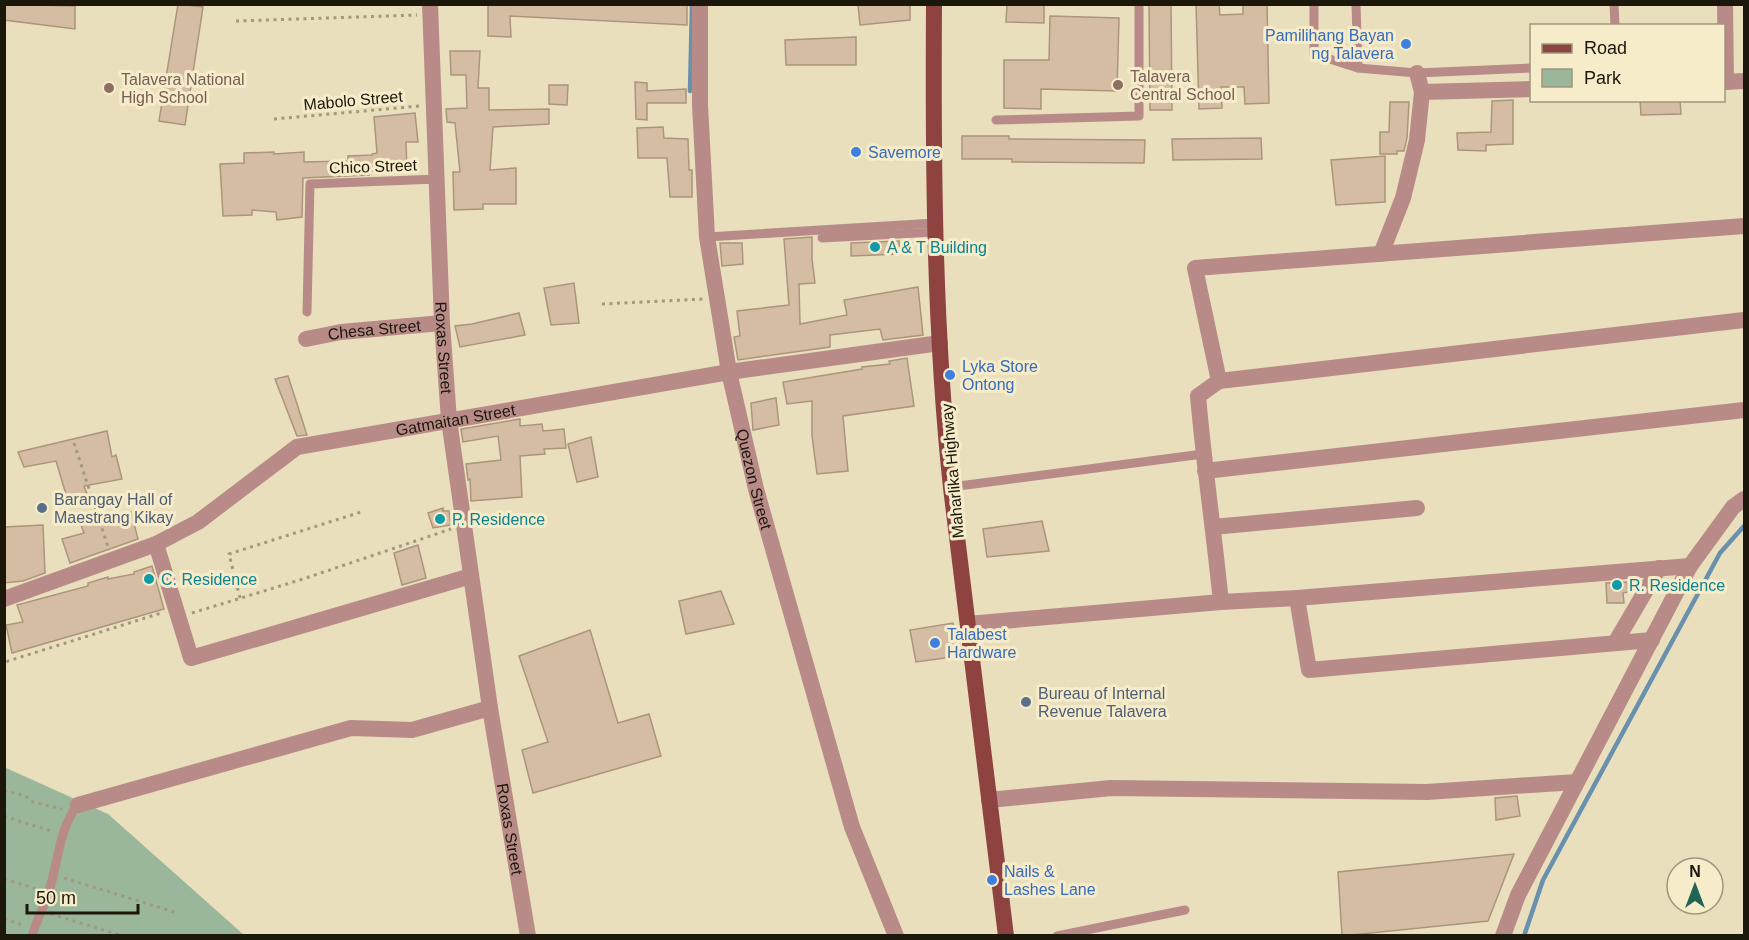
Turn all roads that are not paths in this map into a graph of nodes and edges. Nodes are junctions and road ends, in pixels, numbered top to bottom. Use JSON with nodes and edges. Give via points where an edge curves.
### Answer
{"nodes":[{"id":1,"x":700,"y":4,"type":"edge"},
{"id":2,"x":934,"y":4,"type":"edge"},
{"id":3,"x":1139,"y":4,"type":"edge"},
{"id":4,"x":1314,"y":4,"type":"edge"},
{"id":5,"x":1356,"y":4,"type":"edge"},
{"id":6,"x":1614,"y":4,"type":"edge"},
{"id":7,"x":1725,"y":4,"type":"edge"},
{"id":8,"x":431,"y":9,"type":"edge"},
{"id":9,"x":1614,"y":24,"type":"edge"},
{"id":10,"x":1358,"y":68,"type":"junction"},
{"id":11,"x":1530,"y":68,"type":"edge"},
{"id":12,"x":1417,"y":73,"type":"junction"},
{"id":13,"x":1744,"y":81,"type":"edge"},
{"id":14,"x":1725,"y":82,"type":"edge"},
{"id":15,"x":1530,"y":89,"type":"edge"},
{"id":16,"x":1422,"y":92,"type":"junction"},
{"id":17,"x":996,"y":120,"type":"dead end"},
{"id":18,"x":438,"y":179,"type":"junction"},
{"id":19,"x":1744,"y":226,"type":"edge"},
{"id":20,"x":936,"y":228,"type":"junction"},
{"id":21,"x":707,"y":237,"type":"junction"},
{"id":22,"x":822,"y":238,"type":"dead end"},
{"id":23,"x":1381,"y":254,"type":"junction"},
{"id":24,"x":307,"y":312,"type":"dead end"},
{"id":25,"x":1744,"y":320,"type":"edge"},
{"id":26,"x":442,"y":323,"type":"junction"},
{"id":27,"x":306,"y":339,"type":"dead end"},
{"id":28,"x":940,"y":343,"type":"junction"},
{"id":29,"x":729,"y":372,"type":"junction"},
{"id":30,"x":1219,"y":381,"type":"junction"},
{"id":31,"x":1744,"y":410,"type":"edge"},
{"id":32,"x":449,"y":420,"type":"junction"},
{"id":33,"x":1203,"y":453,"type":"junction"},
{"id":34,"x":1205,"y":471,"type":"junction"},
{"id":35,"x":951,"y":487,"type":"junction"},
{"id":36,"x":1744,"y":499,"type":"edge"},
{"id":37,"x":1418,"y":508,"type":"dead end"},
{"id":38,"x":1213,"y":527,"type":"junction"},
{"id":39,"x":156,"y":544,"type":"junction"},
{"id":40,"x":1690,"y":566,"type":"junction"},
{"id":41,"x":1659,"y":568,"type":"junction"},
{"id":42,"x":471,"y":576,"type":"junction"},
{"id":43,"x":1297,"y":598,"type":"junction"},
{"id":44,"x":4,"y":599,"type":"edge"},
{"id":45,"x":1221,"y":602,"type":"junction"},
{"id":46,"x":968,"y":624,"type":"junction"},
{"id":47,"x":1652,"y":640,"type":"junction"},
{"id":48,"x":1614,"y":643,"type":"junction"},
{"id":49,"x":490,"y":708,"type":"junction"},
{"id":50,"x":1576,"y":782,"type":"junction"},
{"id":51,"x":989,"y":800,"type":"junction"},
{"id":52,"x":75,"y":808,"type":"joint"},
{"id":53,"x":1185,"y":910,"type":"dead end"},
{"id":54,"x":33,"y":932,"type":"edge"},
{"id":55,"x":528,"y":936,"type":"edge"},
{"id":56,"x":896,"y":936,"type":"edge"},
{"id":57,"x":1006,"y":936,"type":"edge"},
{"id":58,"x":1057,"y":936,"type":"edge"},
{"id":59,"x":1503,"y":936,"type":"edge"}],
"edges":[{"from":1,"to":21,"type":"street","name":"Quezon Street","via":[[700,105]]},
{"from":2,"to":20,"type":"main road","name":"Maharlika Highway"},
{"from":3,"to":17,"type":"lane","via":[[1139,116]]},
{"from":4,"to":10,"type":"lane","via":[[1314,54]]},
{"from":5,"to":10,"type":"lane"},
{"from":6,"to":9,"type":"lane"},
{"from":7,"to":14,"type":"street"},
{"from":8,"to":18,"type":"street","name":"Roxas Street"},
{"from":10,"to":12,"type":"lane"},
{"from":11,"to":12,"type":"lane"},
{"from":12,"to":16,"type":"street"},
{"from":13,"to":14,"type":"street"},
{"from":15,"to":16,"type":"street"},
{"from":16,"to":23,"type":"street","via":[[1418,140],[1403,198]]},
{"from":18,"to":24,"type":"lane","name":"Chico Street","via":[[310,184]]},
{"from":18,"to":26,"type":"street","name":"Roxas Street"},
{"from":19,"to":23,"type":"street"},
{"from":20,"to":21,"type":"lane"},
{"from":20,"to":22,"type":"lane"},
{"from":20,"to":28,"type":"main road","name":"Maharlika Highway"},
{"from":21,"to":29,"type":"street","name":"Quezon Street"},
{"from":23,"to":30,"type":"street","via":[[1195,268]]},
{"from":25,"to":30,"type":"street"},
{"from":26,"to":27,"type":"street","name":"Chesa Street"},
{"from":26,"to":32,"type":"street","name":"Roxas Street"},
{"from":28,"to":29,"type":"street","name":"Gatmaitan Street"},
{"from":28,"to":35,"type":"main road","name":"Maharlika Highway"},
{"from":29,"to":32,"type":"street","name":"Gatmaitan Street"},
{"from":29,"to":56,"type":"street","name":"Quezon Street","via":[[756,489],[852,826]]},
{"from":30,"to":33,"type":"street","via":[[1198,396]]},
{"from":31,"to":34,"type":"street"},
{"from":32,"to":39,"type":"street","name":"Gatmaitan Street","via":[[297,447],[198,522]]},
{"from":32,"to":42,"type":"street","name":"Roxas Street"},
{"from":33,"to":34,"type":"street"},
{"from":33,"to":35,"type":"lane"},
{"from":34,"to":38,"type":"street"},
{"from":35,"to":46,"type":"main road","name":"Maharlika Highway"},
{"from":36,"to":40,"type":"street","via":[[1733,507]]},
{"from":37,"to":38,"type":"street"},
{"from":38,"to":45,"type":"street"},
{"from":39,"to":42,"type":"street","via":[[191,658]]},
{"from":39,"to":44,"type":"street","name":"Gatmaitan Street"},
{"from":40,"to":41,"type":"street"},
{"from":40,"to":47,"type":"street"},
{"from":41,"to":43,"type":"street"},
{"from":41,"to":48,"type":"street"},
{"from":42,"to":49,"type":"street","name":"Roxas Street"},
{"from":43,"to":45,"type":"street"},
{"from":43,"to":48,"type":"street","via":[[1309,670]]},
{"from":45,"to":46,"type":"street"},
{"from":46,"to":51,"type":"main road","name":"Maharlika Highway"},
{"from":47,"to":48,"type":"street"},
{"from":47,"to":50,"type":"street"},
{"from":49,"to":52,"type":"street","via":[[412,730],[351,728]]},
{"from":49,"to":55,"type":"street","name":"Roxas Street"},
{"from":50,"to":51,"type":"street","via":[[1426,792],[1111,788]]},
{"from":50,"to":59,"type":"street","via":[[1518,895]]},
{"from":51,"to":57,"type":"main road","name":"Maharlika Highway"},
{"from":52,"to":54,"type":"lane","via":[[63,834],[49,892]]},
{"from":53,"to":58,"type":"lane"}]}
